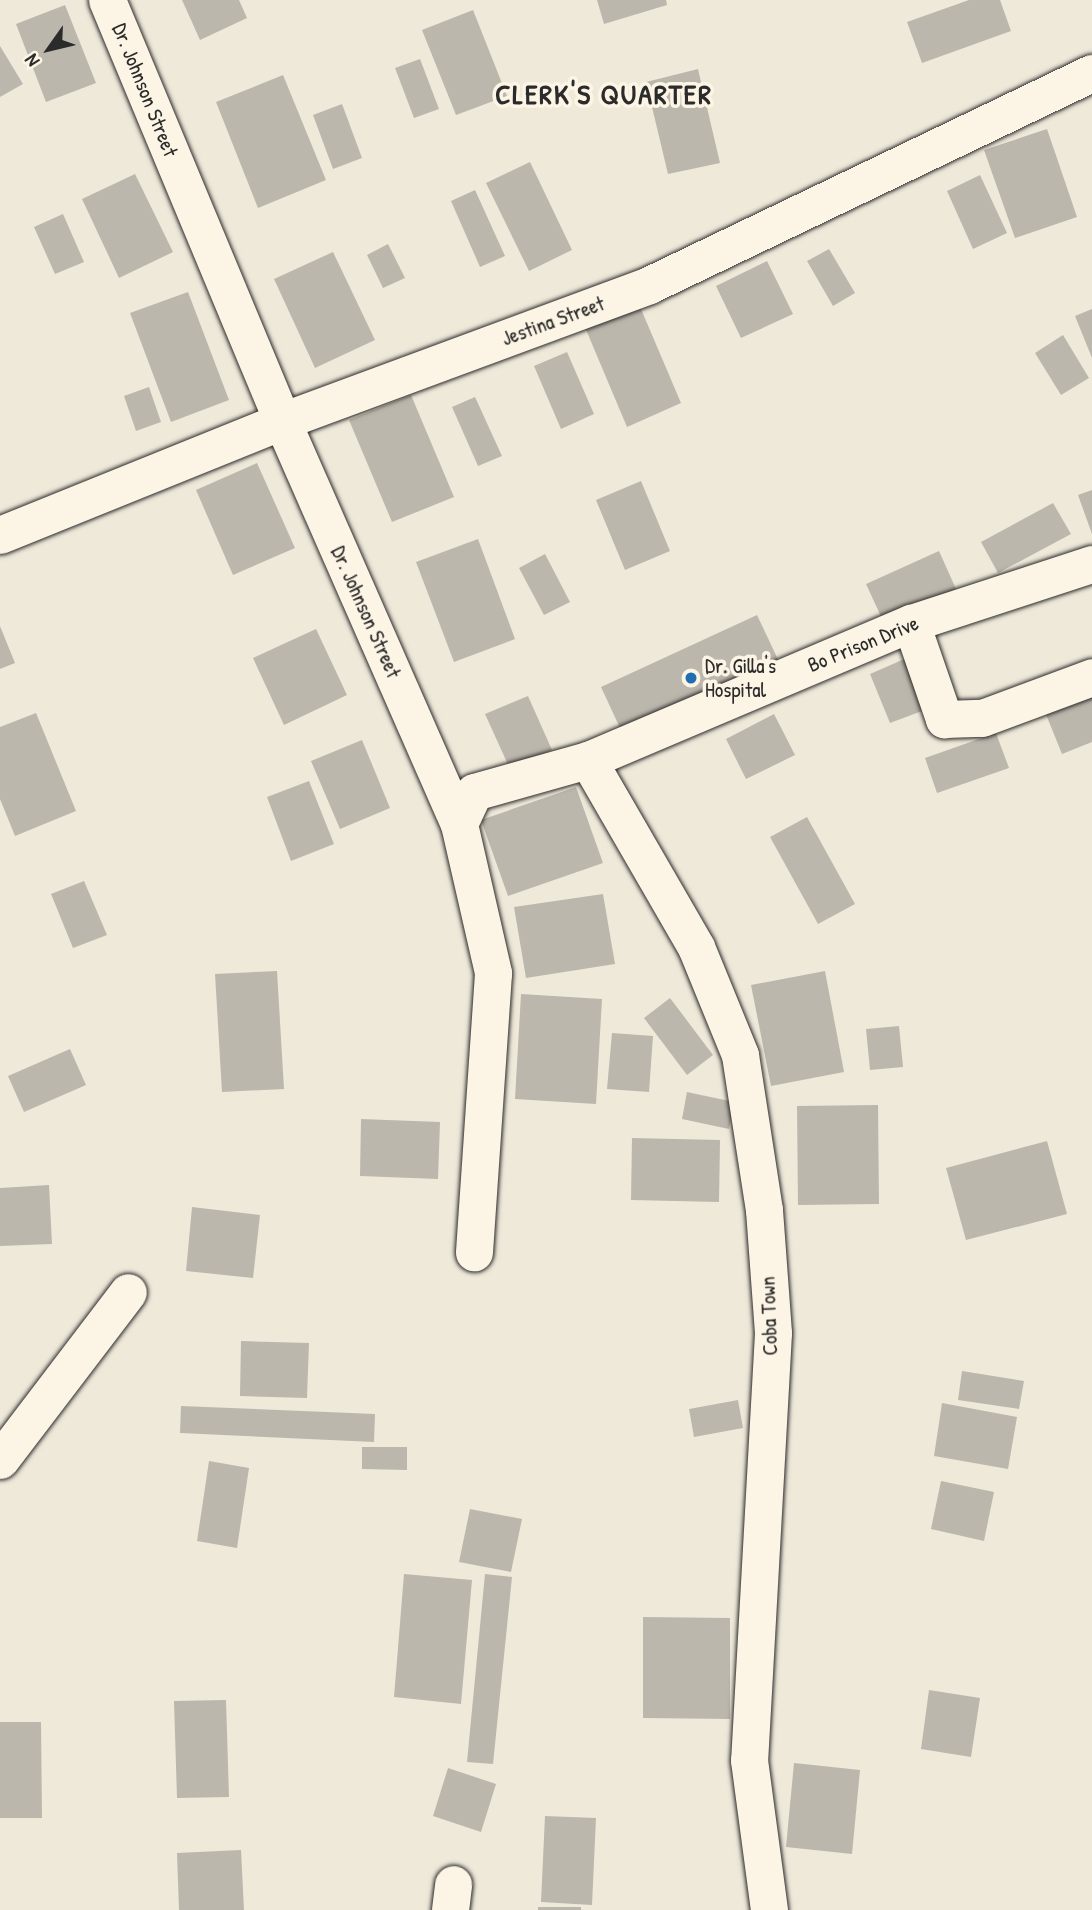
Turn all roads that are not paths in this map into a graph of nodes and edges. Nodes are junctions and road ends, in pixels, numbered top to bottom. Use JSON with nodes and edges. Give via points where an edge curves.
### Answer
{"nodes":[{"id":1,"x":107,"y":0,"type":"edge"},
{"id":2,"x":1092,"y":73,"type":"edge"},
{"id":3,"x":282,"y":421,"type":"junction"},
{"id":4,"x":0,"y":535,"type":"edge"},
{"id":5,"x":1092,"y":564,"type":"edge"},
{"id":6,"x":911,"y":623,"type":"junction"},
{"id":7,"x":1092,"y":677,"type":"edge"},
{"id":8,"x":588,"y":760,"type":"junction"},
{"id":9,"x":459,"y":824,"type":"junction"},
{"id":10,"x":474,"y":1252,"type":"dead end"},
{"id":11,"x":128,"y":1292,"type":"dead end"},
{"id":12,"x":0,"y":1460,"type":"edge"},
{"id":13,"x":769,"y":1910,"type":"edge"}],
"edges":[{"from":1,"to":3,"type":"street","name":"Dr. Johnson Street"},
{"from":2,"to":3,"type":"street","name":"Jestina Street","via":[[649,285]]},
{"from":3,"to":4,"type":"street","name":"Jestina Street"},
{"from":3,"to":9,"type":"street","name":"Dr. Johnson Street"},
{"from":5,"to":6,"type":"street","name":"Bo Prison Drive"},
{"from":6,"to":7,"type":"street","via":[[944,719],[982,718]]},
{"from":6,"to":8,"type":"street","name":"Bo Prison Drive"},
{"from":8,"to":9,"type":"street","name":"Bo Prison Drive","via":[[474,792]]},
{"from":8,"to":13,"type":"street","name":"Coba Town","via":[[696,947],[742,1068],[764,1210],[773,1333],[749,1760]]},
{"from":9,"to":10,"type":"street","name":"Dr. Johnson Street","via":[[493,973]]},
{"from":11,"to":12,"type":"street"}]}
